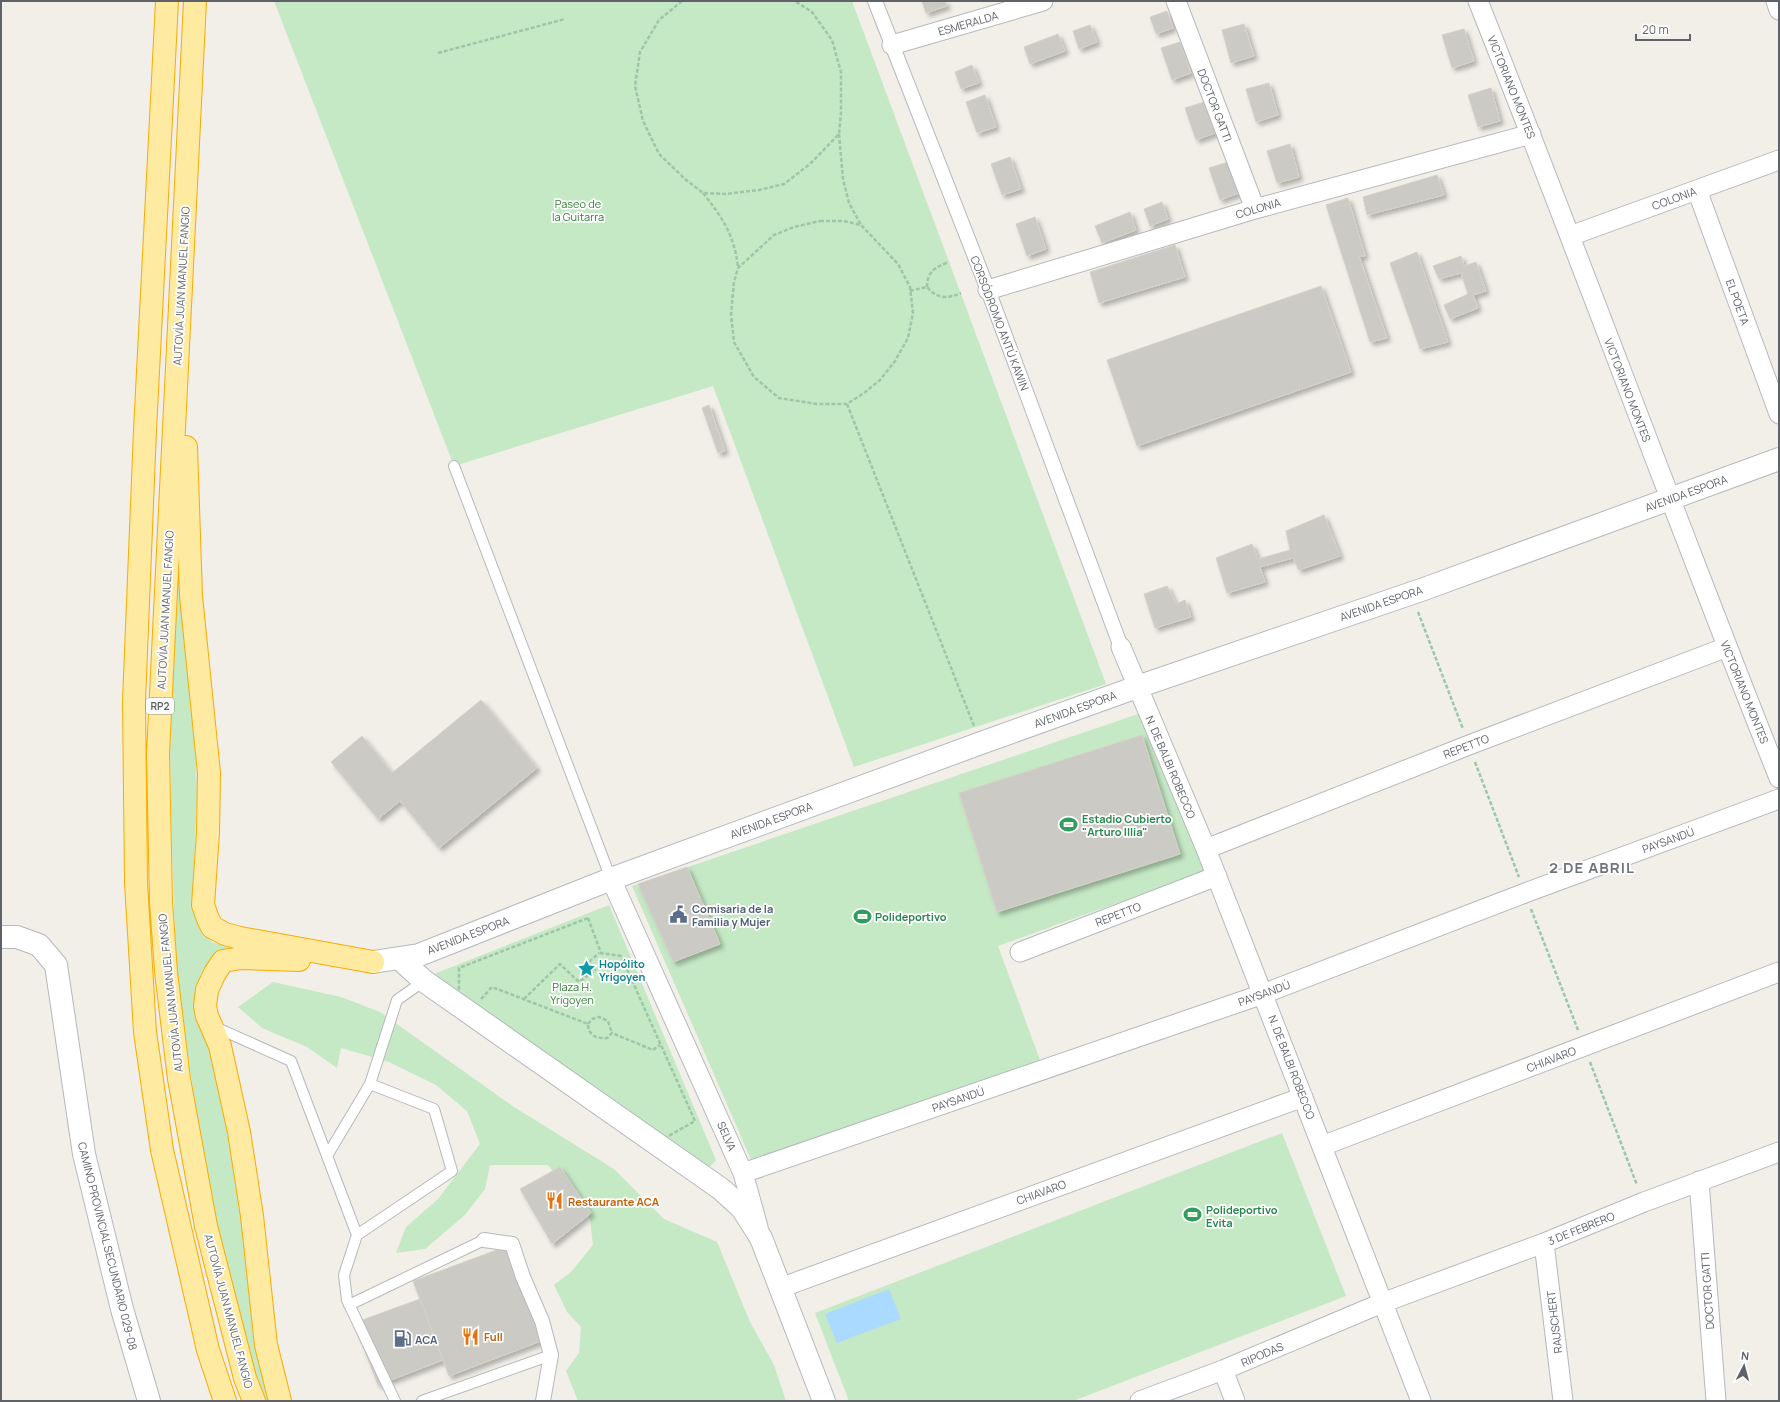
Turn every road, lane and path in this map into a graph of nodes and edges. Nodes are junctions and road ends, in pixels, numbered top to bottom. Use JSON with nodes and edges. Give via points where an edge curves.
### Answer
{"nodes":[{"id":1,"x":167,"y":1,"type":"edge"},
{"id":2,"x":195,"y":1,"type":"edge"},
{"id":3,"x":682,"y":1,"type":"edge"},
{"id":4,"x":795,"y":1,"type":"edge"},
{"id":5,"x":875,"y":1,"type":"edge"},
{"id":6,"x":1044,"y":1,"type":"edge"},
{"id":7,"x":1176,"y":1,"type":"edge"},
{"id":8,"x":1478,"y":1,"type":"edge"},
{"id":9,"x":1776,"y":1,"type":"edge"},
{"id":10,"x":1779,"y":10,"type":"edge"},
{"id":11,"x":565,"y":19,"type":"dead end"},
{"id":12,"x":892,"y":45,"type":"junction"},
{"id":13,"x":438,"y":53,"type":"dead end"},
{"id":14,"x":839,"y":134,"type":"junction"},
{"id":15,"x":1531,"y":134,"type":"junction"},
{"id":16,"x":1779,"y":160,"type":"edge"},
{"id":17,"x":1697,"y":190,"type":"junction"},
{"id":18,"x":704,"y":192,"type":"junction"},
{"id":19,"x":1255,"y":209,"type":"junction"},
{"id":20,"x":861,"y":225,"type":"junction"},
{"id":21,"x":1570,"y":236,"type":"junction"},
{"id":22,"x":949,"y":262,"type":"dead end"},
{"id":23,"x":738,"y":268,"type":"junction"},
{"id":24,"x":927,"y":287,"type":"junction"},
{"id":25,"x":988,"y":290,"type":"junction"},
{"id":26,"x":910,"y":291,"type":"junction"},
{"id":27,"x":961,"y":293,"type":"dead end"},
{"id":28,"x":181,"y":296,"type":"junction"},
{"id":29,"x":847,"y":404,"type":"junction"},
{"id":30,"x":1779,"y":414,"type":"edge"},
{"id":31,"x":1779,"y":459,"type":"edge"},
{"id":32,"x":454,"y":466,"type":"dead end"},
{"id":33,"x":1670,"y":498,"type":"junction"},
{"id":34,"x":1727,"y":646,"type":"junction"},
{"id":35,"x":1121,"y":647,"type":"joint"},
{"id":36,"x":1137,"y":687,"type":"junction"},
{"id":37,"x":981,"y":743,"type":"junction"},
{"id":38,"x":1779,"y":778,"type":"edge"},
{"id":39,"x":1779,"y":799,"type":"edge"},
{"id":40,"x":1206,"y":849,"type":"junction"},
{"id":41,"x":1217,"y":876,"type":"junction"},
{"id":42,"x":611,"y":879,"type":"junction"},
{"id":43,"x":1,"y":937,"type":"edge"},
{"id":44,"x":1020,"y":952,"type":"dead end"},
{"id":45,"x":599,"y":953,"type":"dead end"},
{"id":46,"x":400,"y":959,"type":"junction"},
{"id":47,"x":373,"y":962,"type":"junction"},
{"id":48,"x":1779,"y":972,"type":"edge"},
{"id":49,"x":424,"y":981,"type":"junction"},
{"id":50,"x":1263,"y":994,"type":"junction"},
{"id":51,"x":524,"y":999,"type":"junction"},
{"id":52,"x":475,"y":1005,"type":"junction"},
{"id":53,"x":588,"y":1024,"type":"junction"},
{"id":54,"x":212,"y":1026,"type":"junction"},
{"id":55,"x":612,"y":1033,"type":"junction"},
{"id":56,"x":660,"y":1045,"type":"junction"},
{"id":57,"x":370,"y":1084,"type":"junction"},
{"id":58,"x":1303,"y":1097,"type":"junction"},
{"id":59,"x":1322,"y":1146,"type":"junction"},
{"id":60,"x":1779,"y":1152,"type":"edge"},
{"id":61,"x":327,"y":1156,"type":"junction"},
{"id":62,"x":743,"y":1173,"type":"junction"},
{"id":63,"x":1699,"y":1181,"type":"junction"},
{"id":64,"x":357,"y":1235,"type":"junction"},
{"id":65,"x":761,"y":1238,"type":"junction"},
{"id":66,"x":484,"y":1240,"type":"joint"},
{"id":67,"x":1544,"y":1243,"type":"junction"},
{"id":68,"x":780,"y":1288,"type":"junction"},
{"id":69,"x":1382,"y":1303,"type":"junction"},
{"id":70,"x":349,"y":1305,"type":"junction"},
{"id":71,"x":551,"y":1355,"type":"junction"},
{"id":72,"x":1223,"y":1370,"type":"junction"},
{"id":73,"x":149,"y":1401,"type":"edge"},
{"id":74,"x":225,"y":1401,"type":"edge"},
{"id":75,"x":254,"y":1401,"type":"edge"},
{"id":76,"x":280,"y":1401,"type":"edge"},
{"id":77,"x":395,"y":1401,"type":"edge"},
{"id":78,"x":422,"y":1401,"type":"edge"},
{"id":79,"x":543,"y":1401,"type":"edge"},
{"id":80,"x":824,"y":1401,"type":"edge"},
{"id":81,"x":1140,"y":1401,"type":"edge"},
{"id":82,"x":1236,"y":1401,"type":"edge"},
{"id":83,"x":1421,"y":1401,"type":"edge"},
{"id":84,"x":1563,"y":1401,"type":"edge"},
{"id":85,"x":1716,"y":1401,"type":"edge"}],
"edges":[{"from":1,"to":74,"type":"highway","number":"RP2","via":[[134,701],[136,883],[145,1032],[162,1150],[208,1350]]},
{"from":2,"to":28,"type":"highway","name":"AUTOVÍA JUAN MANUEL FANGIO","number":"RP2"},
{"from":3,"to":18,"type":"path","via":[[659,20],[640,52],[635,86],[643,121],[659,154],[685,179]]},
{"from":4,"to":14,"type":"path","via":[[812,12],[832,40],[841,72]]},
{"from":5,"to":12,"type":"street","name":"CORSÓDROMO ANTÚ KAWIN"},
{"from":6,"to":12,"type":"street","name":"ESMERALDA"},
{"from":7,"to":19,"type":"street","name":"DOCTOR GATTI"},
{"from":8,"to":15,"type":"street","name":"VICTORIANO MONTES"},
{"from":9,"to":10,"type":"street"},
{"from":11,"to":13,"type":"path"},
{"from":12,"to":25,"type":"street","name":"CORSÓDROMO ANTÚ KAWIN"},
{"from":14,"to":18,"type":"path","via":[[810,164],[784,184],[733,194]]},
{"from":14,"to":20,"type":"path","via":[[843,179],[849,203]]},
{"from":15,"to":19,"type":"street","name":"COLONIA"},
{"from":15,"to":21,"type":"street","name":"VICTORIANO MONTES"},
{"from":16,"to":17,"type":"street","name":"COLONIA"},
{"from":17,"to":21,"type":"street","name":"COLONIA"},
{"from":17,"to":30,"type":"street","name":"EL POETA"},
{"from":18,"to":23,"type":"path","via":[[722,216],[730,232],[737,250]]},
{"from":19,"to":25,"type":"street","name":"COLONIA"},
{"from":20,"to":23,"type":"path","via":[[844,221],[820,221],[794,227],[774,236]]},
{"from":20,"to":26,"type":"path","via":[[898,264]]},
{"from":21,"to":33,"type":"street","name":"VICTORIANO MONTES"},
{"from":22,"to":24,"type":"path","via":[[930,272]]},
{"from":23,"to":29,"type":"path","via":[[731,315],[734,342],[754,377],[779,398],[817,404]]},
{"from":24,"to":26,"type":"path"},
{"from":24,"to":27,"type":"path","via":[[932,294],[940,297],[952,297]]},
{"from":25,"to":35,"type":"street","name":"CORSÓDROMO ANTÚ KAWIN"},
{"from":26,"to":29,"type":"path","via":[[913,313],[905,344],[880,380]]},
{"from":28,"to":47,"type":"highway","via":[[191,596],[209,773],[203,905],[212,927],[225,934]]},
{"from":28,"to":75,"type":"highway","name":"AUTOVÍA JUAN MANUEL FANGIO","number":"RP2","via":[[158,754],[161,910],[175,1050],[206,1226],[245,1378]]},
{"from":29,"to":37,"type":"path"},
{"from":31,"to":33,"type":"main road","name":"AVENIDA ESPORA"},
{"from":32,"to":42,"type":"lane"},
{"from":33,"to":34,"type":"street","name":"VICTORIANO MONTES"},
{"from":33,"to":36,"type":"main road","name":"AVENIDA ESPORA","via":[[1424,589]]},
{"from":34,"to":38,"type":"street","name":"VICTORIANO MONTES"},
{"from":34,"to":40,"type":"street","name":"REPETTO"},
{"from":35,"to":36,"type":"street","name":"N. DE BALBI ROBECCO"},
{"from":36,"to":37,"type":"main road","name":"AVENIDA ESPORA"},
{"from":36,"to":40,"type":"street","name":"N. DE BALBI ROBECCO"},
{"from":37,"to":42,"type":"main road","name":"AVENIDA ESPORA"},
{"from":39,"to":50,"type":"street","name":"PAYSANDÚ"},
{"from":40,"to":41,"type":"street","name":"N. DE BALBI ROBECCO"},
{"from":41,"to":44,"type":"street","name":"REPETTO"},
{"from":41,"to":50,"type":"street","name":"N. DE BALBI ROBECCO"},
{"from":42,"to":46,"type":"main road","name":"AVENIDA ESPORA","via":[[419,955]]},
{"from":42,"to":62,"type":"street","name":"SELVA"},
{"from":43,"to":73,"type":"main road","name":"CAMINO PROVINCIAL SECUNDARIO 029-08","via":[[17,937],[40,945],[56,965],[84,1154],[122,1309]]},
{"from":45,"to":51,"type":"path","via":[[588,963],[595,970],[579,982],[560,964]]},
{"from":46,"to":47,"type":"main road","name":"AVENIDA ESPORA"},
{"from":46,"to":49,"type":"main road"},
{"from":47,"to":54,"type":"highway","via":[[241,958],[223,961],[207,990],[205,1006]]},
{"from":48,"to":59,"type":"street","name":"CHIAVARO"},
{"from":49,"to":57,"type":"lane","via":[[397,1000]]},
{"from":49,"to":65,"type":"main road","via":[[721,1189],[742,1208]]},
{"from":50,"to":58,"type":"street","name":"N. DE BALBI ROBECCO"},
{"from":50,"to":62,"type":"street","name":"PAYSANDÚ"},
{"from":51,"to":52,"type":"path","via":[[492,987]]},
{"from":51,"to":53,"type":"path"},
{"from":52,"to":56,"type":"path","via":[[459,993],[459,968],[588,918],[601,953],[620,956]]},
{"from":52,"to":56,"type":"path","via":[[666,1138],[695,1122]]},
{"from":53,"to":55,"type":"path","via":[[588,1030],[599,1039],[607,1038]]},
{"from":53,"to":55,"type":"path","via":[[592,1019],[599,1017],[608,1021]]},
{"from":54,"to":61,"type":"lane","via":[[291,1062]]},
{"from":54,"to":76,"type":"highway","via":[[220,1046],[239,1132],[252,1216],[266,1345]]},
{"from":55,"to":56,"type":"path","via":[[653,1050]]},
{"from":57,"to":61,"type":"lane"},
{"from":57,"to":64,"type":"lane","via":[[434,1108],[452,1171]]},
{"from":58,"to":59,"type":"street","name":"N. DE BALBI ROBECCO"},
{"from":58,"to":68,"type":"street","name":"CHIAVARO"},
{"from":59,"to":69,"type":"street","name":"N. DE BALBI ROBECCO"},
{"from":60,"to":63,"type":"street","name":"3 DE FEBRERO"},
{"from":61,"to":64,"type":"lane"},
{"from":62,"to":65,"type":"street","name":"SELVA"},
{"from":63,"to":67,"type":"street","name":"3 DE FEBRERO"},
{"from":63,"to":85,"type":"street","name":"DOCTOR GATTI"},
{"from":64,"to":70,"type":"lane","via":[[344,1275]]},
{"from":65,"to":68,"type":"main road","name":"SELVA"},
{"from":66,"to":70,"type":"lane"},
{"from":66,"to":71,"type":"street","via":[[512,1244],[542,1321]]},
{"from":67,"to":69,"type":"street","name":"3 DE FEBRERO"},
{"from":67,"to":84,"type":"street","name":"RAUSCHERT"},
{"from":68,"to":80,"type":"main road","name":"SELVA"},
{"from":69,"to":72,"type":"street","name":"RIPODAS"},
{"from":69,"to":83,"type":"street","name":"N. DE BALBI ROBECCO"},
{"from":70,"to":77,"type":"lane"},
{"from":71,"to":78,"type":"lane"},
{"from":71,"to":79,"type":"street"},
{"from":72,"to":81,"type":"street","name":"RIPODAS"},
{"from":72,"to":82,"type":"street"}]}
